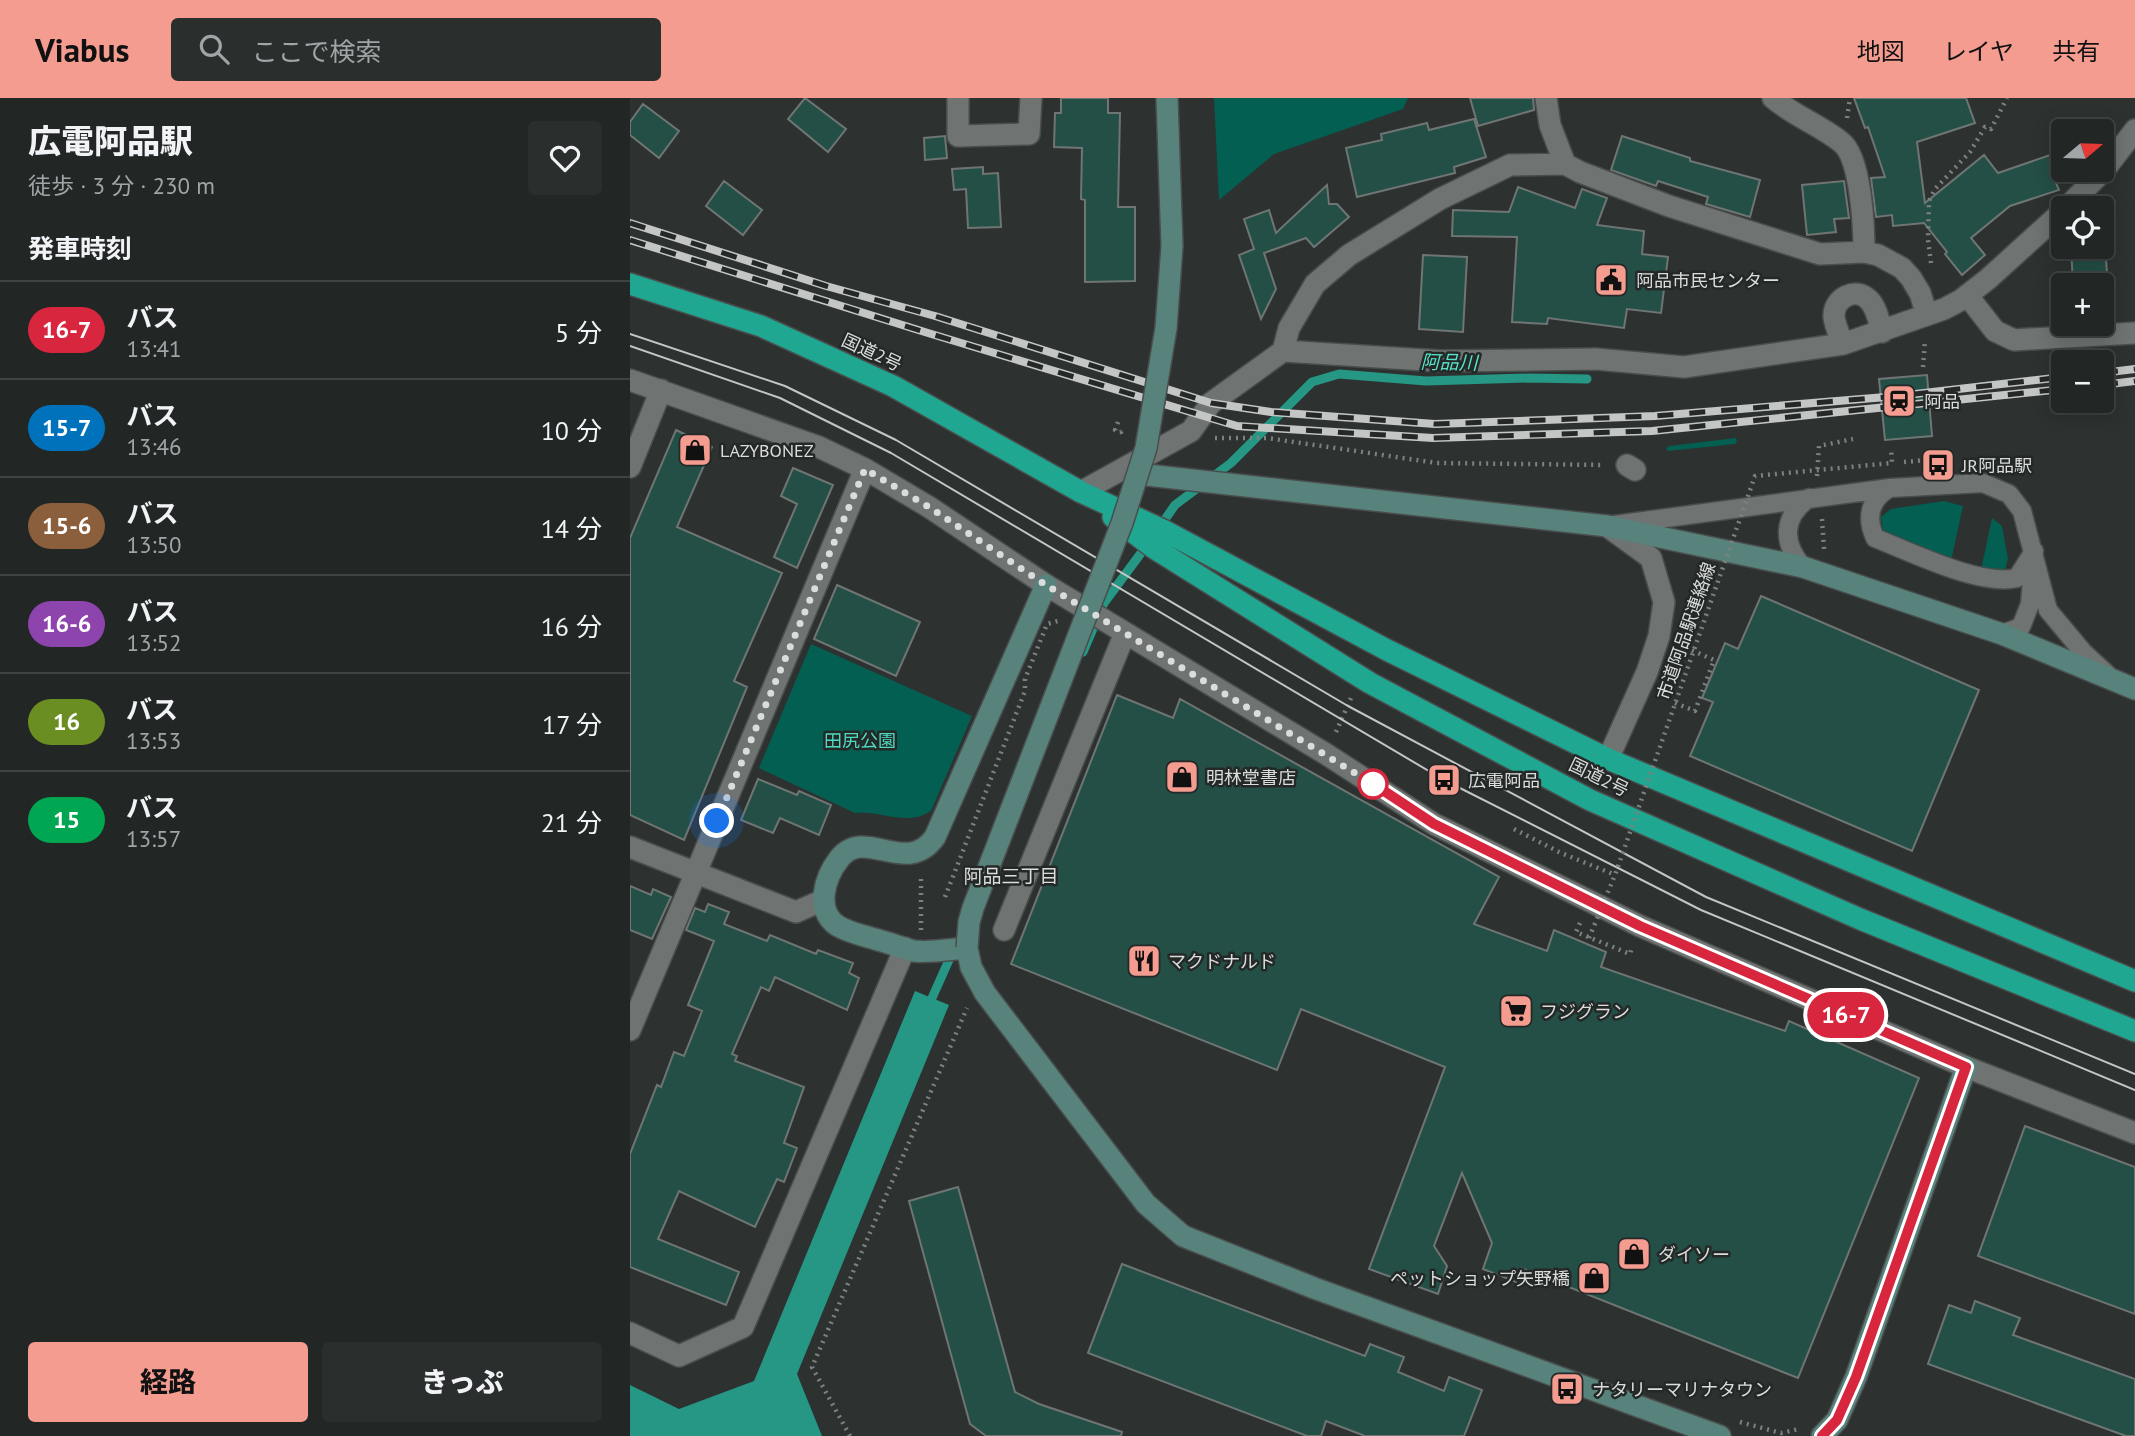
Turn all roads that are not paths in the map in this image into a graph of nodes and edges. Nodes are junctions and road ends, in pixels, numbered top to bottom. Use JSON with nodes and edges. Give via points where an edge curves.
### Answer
{"nodes":[{"id":1,"x":958,"y":98,"type":"edge"},
{"id":2,"x":1031,"y":98,"type":"edge"},
{"id":3,"x":1167,"y":98,"type":"edge"},
{"id":4,"x":1546,"y":98,"type":"edge"},
{"id":5,"x":1773,"y":98,"type":"edge"},
{"id":6,"x":2135,"y":130,"type":"edge"},
{"id":7,"x":1566,"y":164,"type":"junction"},
{"id":8,"x":2077,"y":196,"type":"edge"},
{"id":9,"x":2051,"y":221,"type":"edge"},
{"id":10,"x":1864,"y":251,"type":"junction"},
{"id":11,"x":630,"y":284,"type":"edge"},
{"id":12,"x":1967,"y":295,"type":"junction"},
{"id":13,"x":1927,"y":315,"type":"junction"},
{"id":14,"x":1882,"y":332,"type":"junction"},
{"id":15,"x":2135,"y":333,"type":"edge"},
{"id":16,"x":1843,"y":344,"type":"junction"},
{"id":17,"x":1283,"y":351,"type":"junction"},
{"id":18,"x":630,"y":380,"type":"edge"},
{"id":19,"x":661,"y":390,"type":"junction"},
{"id":20,"x":630,"y":467,"type":"edge"},
{"id":21,"x":865,"y":469,"type":"junction"},
{"id":22,"x":1138,"y":474,"type":"junction"},
{"id":23,"x":1890,"y":488,"type":"junction"},
{"id":24,"x":1081,"y":492,"type":"junction"},
{"id":25,"x":1809,"y":498,"type":"junction"},
{"id":26,"x":1607,"y":526,"type":"junction"},
{"id":27,"x":2034,"y":551,"type":"junction"},
{"id":28,"x":1803,"y":567,"type":"junction"},
{"id":29,"x":1046,"y":585,"type":"junction"},
{"id":30,"x":1125,"y":633,"type":"junction"},
{"id":31,"x":2003,"y":634,"type":"junction"},
{"id":32,"x":2125,"y":686,"type":"edge"},
{"id":33,"x":1608,"y":759,"type":"junction"},
{"id":34,"x":630,"y":847,"type":"edge"},
{"id":35,"x":696,"y":873,"type":"junction"},
{"id":36,"x":823,"y":900,"type":"junction"},
{"id":37,"x":1004,"y":930,"type":"dead end"},
{"id":38,"x":905,"y":948,"type":"junction"},
{"id":39,"x":968,"y":948,"type":"junction"},
{"id":40,"x":2135,"y":981,"type":"edge"},
{"id":41,"x":630,"y":1030,"type":"edge"},
{"id":42,"x":2135,"y":1031,"type":"edge"},
{"id":43,"x":1966,"y":1067,"type":"junction"},
{"id":44,"x":2135,"y":1133,"type":"edge"},
{"id":45,"x":630,"y":1333,"type":"edge"},
{"id":46,"x":1728,"y":1428,"type":"edge"},
{"id":47,"x":1813,"y":1432,"type":"edge"}],
"edges":[{"from":1,"to":2,"type":"street","via":[[958,136],[1029,134]]},
{"from":3,"to":22,"type":"street","bridge":true,"via":[[1172,246],[1166,328]]},
{"from":4,"to":7,"type":"street","via":[[1550,125]]},
{"from":5,"to":10,"type":"street","via":[[1844,143],[1856,172]]},
{"from":6,"to":8,"type":"street"},
{"from":7,"to":10,"type":"street","via":[[1669,206],[1820,254]]},
{"from":7,"to":17,"type":"street","via":[[1510,165],[1440,199],[1349,255],[1315,284],[1289,328]]},
{"from":9,"to":12,"type":"street"},
{"from":10,"to":13,"type":"street","via":[[1902,268],[1919,289]]},
{"from":11,"to":24,"type":"highway","name":"国道2号","via":[[761,326],[893,386]]},
{"from":12,"to":13,"type":"street"},
{"from":12,"to":15,"type":"street","via":[[1995,331],[2014,340]]},
{"from":13,"to":14,"type":"street"},
{"from":14,"to":16,"type":"street"},
{"from":14,"to":16,"type":"street","via":[[1872,303],[1857,294],[1847,295],[1835,308],[1834,318]]},
{"from":16,"to":17,"type":"street","via":[[1684,367],[1596,359],[1441,361]]},
{"from":17,"to":24,"type":"street","via":[[1211,403],[1191,431]]},
{"from":18,"to":19,"type":"street"},
{"from":19,"to":20,"type":"street"},
{"from":19,"to":21,"type":"street","via":[[819,447]]},
{"from":21,"to":29,"type":"street"},
{"from":21,"to":35,"type":"street"},
{"from":22,"to":26,"type":"street"},
{"from":22,"to":39,"type":"street","bridge":true,"via":[[973,908]]},
{"from":23,"to":25,"type":"lane"},
{"from":23,"to":27,"type":"lane","via":[[1983,483],[2009,494],[2022,511]]},
{"from":23,"to":27,"type":"lane","via":[[1871,505],[1870,527],[1875,538],[1975,576],[2004,582],[2017,578]]},
{"from":24,"to":33,"type":"highway","name":"国道2号"},
{"from":24,"to":42,"type":"highway","name":"国道2号","via":[[1154,548],[1370,683],[1590,800],[1860,919]]},
{"from":25,"to":26,"type":"lane"},
{"from":25,"to":28,"type":"lane","via":[[1788,524],[1790,547]]},
{"from":26,"to":28,"type":"street"},
{"from":26,"to":33,"type":"street","via":[[1651,558],[1664,602],[1647,672]]},
{"from":27,"to":31,"type":"lane","via":[[2031,604],[2021,627]]},
{"from":27,"to":32,"type":"lane","via":[[2048,610],[2083,652]]},
{"from":28,"to":31,"type":"street"},
{"from":29,"to":30,"type":"street"},
{"from":29,"to":36,"type":"street","via":[[928,848],[916,854],[855,848],[834,866]]},
{"from":30,"to":37,"type":"street"},
{"from":30,"to":43,"type":"street","via":[[1434,824],[1640,926]]},
{"from":31,"to":32,"type":"street"},
{"from":33,"to":40,"type":"highway","name":"国道2号"},
{"from":34,"to":35,"type":"street"},
{"from":35,"to":36,"type":"street","via":[[796,912]]},
{"from":35,"to":41,"type":"street"},
{"from":36,"to":38,"type":"street","via":[[834,924]]},
{"from":38,"to":39,"type":"street","via":[[915,951],[926,941]]},
{"from":38,"to":45,"type":"street","via":[[743,1326],[679,1356]]},
{"from":39,"to":46,"type":"street","via":[[977,980],[1146,1203],[1183,1236],[1314,1288]]},
{"from":43,"to":44,"type":"street"},
{"from":43,"to":47,"type":"street","via":[[1856,1377],[1837,1420]]}]}
